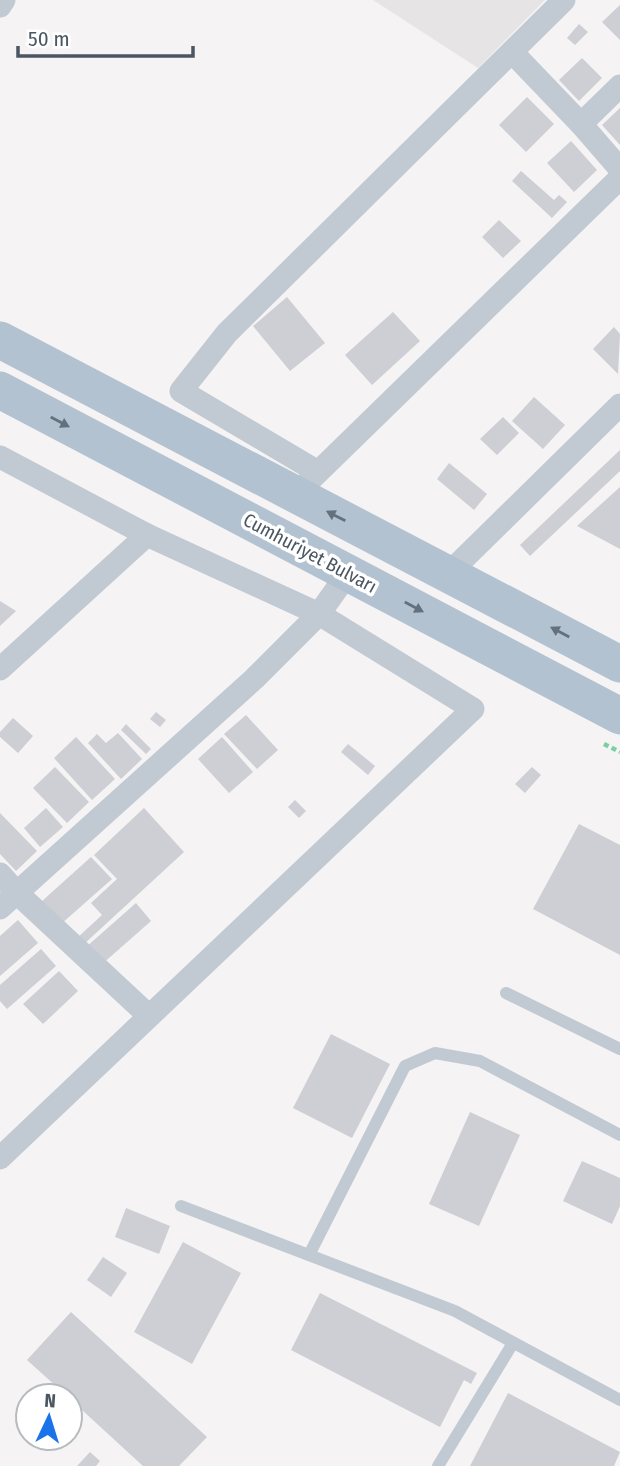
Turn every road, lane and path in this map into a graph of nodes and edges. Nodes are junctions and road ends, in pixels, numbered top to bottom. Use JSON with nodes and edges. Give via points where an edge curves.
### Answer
{"nodes":[{"id":1,"x":4,"y":0,"type":"edge"},
{"id":2,"x":564,"y":0,"type":"edge"},
{"id":3,"x":0,"y":6,"type":"edge"},
{"id":4,"x":512,"y":52,"type":"junction"},
{"id":5,"x":620,"y":86,"type":"edge"},
{"id":6,"x":581,"y":124,"type":"junction"},
{"id":7,"x":620,"y":169,"type":"edge"},
{"id":8,"x":620,"y":178,"type":"edge"},
{"id":9,"x":0,"y":340,"type":"edge"},
{"id":10,"x":0,"y":390,"type":"edge"},
{"id":11,"x":620,"y":405,"type":"edge"},
{"id":12,"x":0,"y":457,"type":"edge"},
{"id":13,"x":307,"y":483,"type":"junction"},
{"id":14,"x":146,"y":535,"type":"junction"},
{"id":15,"x":375,"y":536,"type":"junction"},
{"id":16,"x":348,"y":573,"type":"junction"},
{"id":17,"x":448,"y":574,"type":"junction"},
{"id":18,"x":318,"y":614,"type":"junction"},
{"id":19,"x":620,"y":664,"type":"edge"},
{"id":20,"x":0,"y":669,"type":"edge"},
{"id":21,"x":620,"y":716,"type":"edge"},
{"id":22,"x":0,"y":874,"type":"edge"},
{"id":23,"x":8,"y":901,"type":"edge"},
{"id":24,"x":506,"y":993,"type":"dead end"},
{"id":25,"x":149,"y":1016,"type":"junction"},
{"id":26,"x":620,"y":1049,"type":"edge"},
{"id":27,"x":620,"y":1135,"type":"edge"},
{"id":28,"x":0,"y":1158,"type":"edge"},
{"id":29,"x":181,"y":1206,"type":"dead end"},
{"id":30,"x":309,"y":1255,"type":"junction"},
{"id":31,"x":513,"y":1343,"type":"junction"},
{"id":32,"x":620,"y":1400,"type":"edge"},
{"id":33,"x":439,"y":1466,"type":"edge"}],
"edges":[{"from":1,"to":3,"type":"street"},
{"from":2,"to":4,"type":"street"},
{"from":4,"to":6,"type":"street"},
{"from":4,"to":13,"type":"street","via":[[227,333],[181,391]]},
{"from":5,"to":6,"type":"street"},
{"from":6,"to":7,"type":"street"},
{"from":8,"to":13,"type":"street"},
{"from":9,"to":13,"type":"main road"},
{"from":10,"to":16,"type":"main road","name":"Cumhuriyet Bulvarı","one_way":true},
{"from":11,"to":17,"type":"street"},
{"from":12,"to":14,"type":"street"},
{"from":15,"to":13,"type":"main road","one_way":true},
{"from":14,"to":18,"type":"street"},
{"from":14,"to":20,"type":"street"},
{"from":15,"to":16,"type":"main road"},
{"from":15,"to":17,"type":"main road"},
{"from":16,"to":18,"type":"street"},
{"from":16,"to":21,"type":"main road","name":"Cumhuriyet Bulvarı","one_way":true},
{"from":19,"to":17,"type":"main road","one_way":true},
{"from":18,"to":23,"type":"street","via":[[254,679]]},
{"from":18,"to":25,"type":"street","via":[[472,709]]},
{"from":22,"to":23,"type":"street"},
{"from":23,"to":25,"type":"street"},
{"from":24,"to":26,"type":"lane"},
{"from":25,"to":28,"type":"street"},
{"from":27,"to":30,"type":"lane","via":[[480,1061],[435,1054],[405,1066]]},
{"from":29,"to":30,"type":"lane"},
{"from":30,"to":31,"type":"lane","via":[[455,1311]]},
{"from":31,"to":32,"type":"lane"},
{"from":31,"to":33,"type":"lane"}]}
